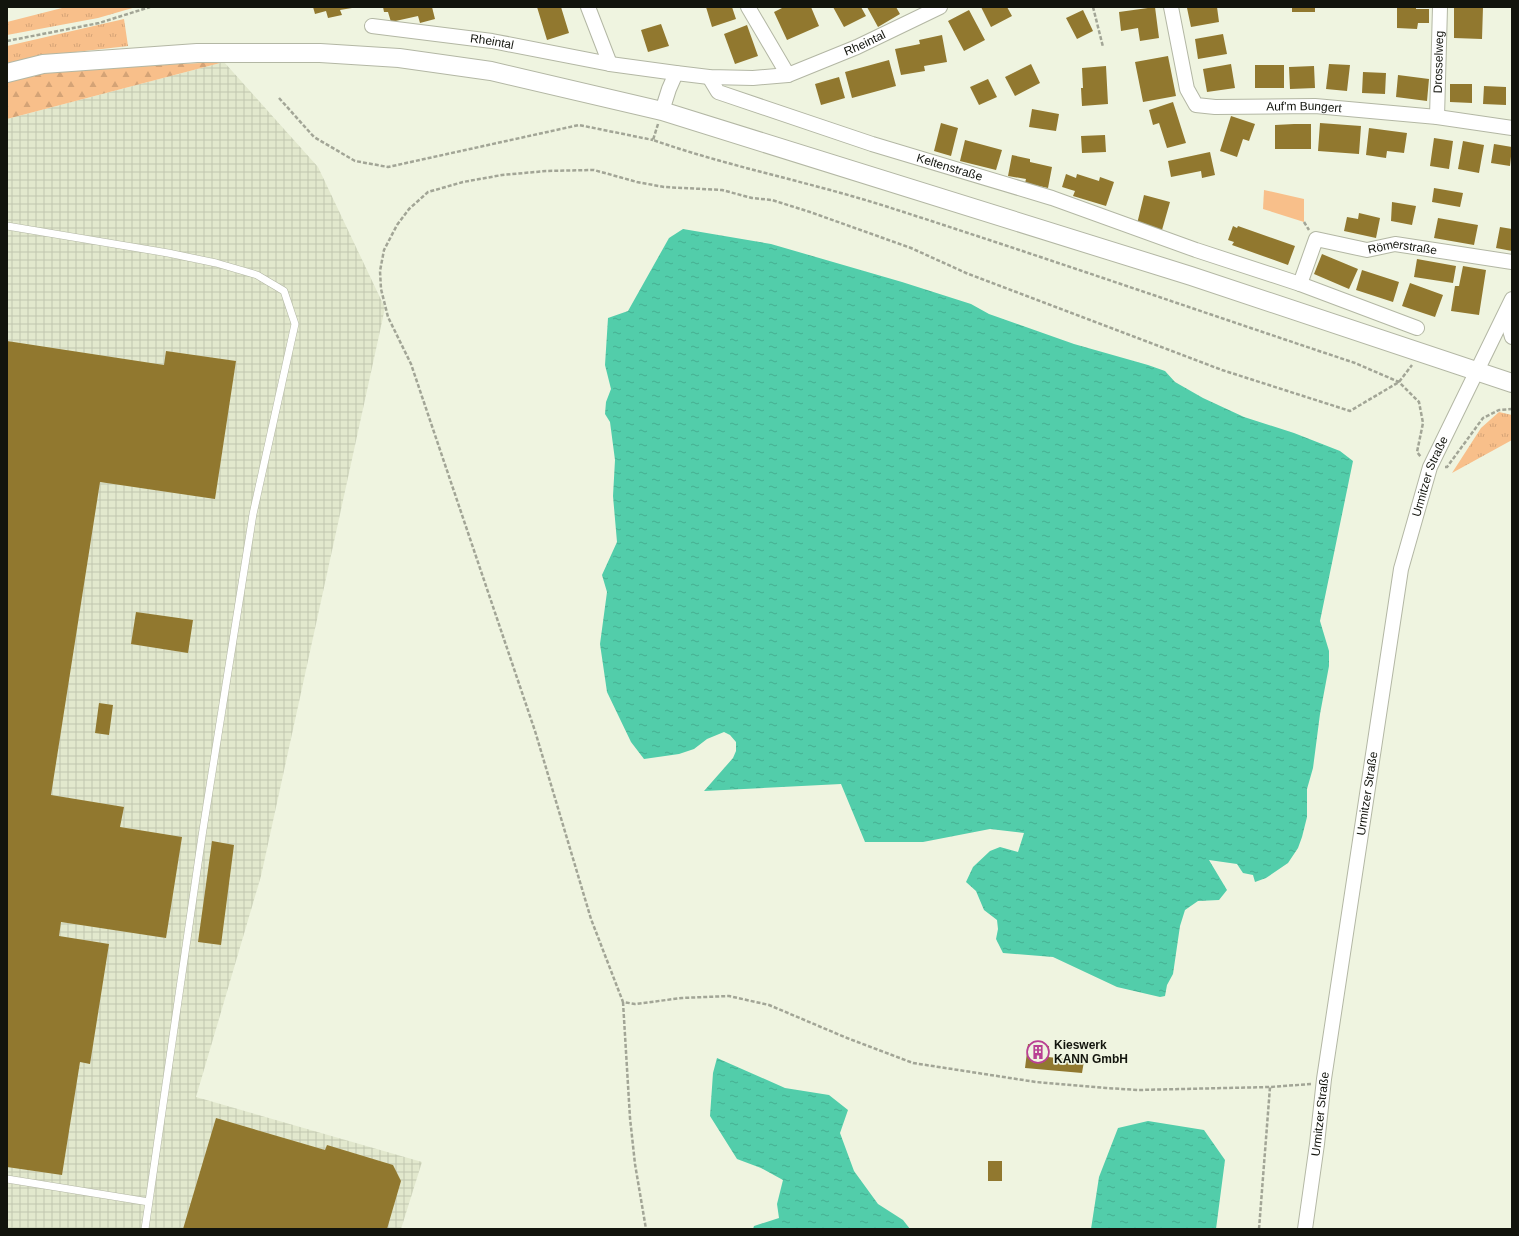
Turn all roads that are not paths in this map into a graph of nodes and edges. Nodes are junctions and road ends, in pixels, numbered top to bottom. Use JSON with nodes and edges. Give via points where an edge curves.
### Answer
{"nodes":[{"id":1,"x":588,"y":7,"type":"edge"},
{"id":2,"x":748,"y":7,"type":"edge"},
{"id":3,"x":940,"y":7,"type":"edge"},
{"id":4,"x":1171,"y":7,"type":"edge"},
{"id":5,"x":1440,"y":7,"type":"edge"},
{"id":6,"x":372,"y":26,"type":"dead end"},
{"id":7,"x":610,"y":64,"type":"junction"},
{"id":8,"x":7,"y":72,"type":"edge"},
{"id":9,"x":676,"y":73,"type":"junction"},
{"id":10,"x":788,"y":75,"type":"junction"},
{"id":11,"x":709,"y":77,"type":"junction"},
{"id":12,"x":662,"y":111,"type":"junction"},
{"id":13,"x":1437,"y":117,"type":"junction"},
{"id":14,"x":1512,"y":128,"type":"edge"},
{"id":15,"x":7,"y":226,"type":"edge"},
{"id":16,"x":1512,"y":262,"type":"edge"},
{"id":17,"x":1300,"y":284,"type":"junction"},
{"id":18,"x":1512,"y":299,"type":"edge"},
{"id":19,"x":1512,"y":302,"type":"edge"},
{"id":20,"x":1417,"y":328,"type":"dead end"},
{"id":21,"x":1512,"y":337,"type":"edge"},
{"id":22,"x":1477,"y":370,"type":"junction"},
{"id":23,"x":1512,"y":383,"type":"edge"},
{"id":24,"x":7,"y":1179,"type":"edge"},
{"id":25,"x":149,"y":1202,"type":"junction"},
{"id":26,"x":145,"y":1229,"type":"edge"},
{"id":27,"x":1305,"y":1229,"type":"edge"}],
"edges":[{"from":1,"to":7,"type":"street"},
{"from":2,"to":10,"type":"street"},
{"from":3,"to":10,"type":"street","name":"Rheintal","via":[[857,47]]},
{"from":4,"to":13,"type":"street","name":"Auf'm Bungert","via":[[1187,89],[1196,106],[1315,106]]},
{"from":5,"to":13,"type":"street","name":"Drosselweg"},
{"from":6,"to":7,"type":"street","name":"Rheintal","via":[[492,41]]},
{"from":7,"to":9,"type":"street","name":"Rheintal"},
{"from":8,"to":12,"type":"street","via":[[43,64],[197,54],[320,53],[399,58],[491,70]]},
{"from":9,"to":11,"type":"street","name":"Rheintal"},
{"from":9,"to":12,"type":"street"},
{"from":10,"to":11,"type":"street","name":"Rheintal","via":[[753,78]]},
{"from":11,"to":17,"type":"street","name":"Keltenstraße","via":[[718,92],[872,144],[1052,198]]},
{"from":12,"to":22,"type":"street","via":[[1191,276]]},
{"from":13,"to":14,"type":"street","name":"Auf'm Bungert"},
{"from":15,"to":25,"type":"lane","via":[[168,253],[257,275],[284,291],[295,324],[253,514],[201,844]]},
{"from":16,"to":17,"type":"street","name":"Römerstraße","via":[[1395,244],[1367,250],[1316,240]]},
{"from":17,"to":20,"type":"street"},
{"from":18,"to":22,"type":"street","name":"Urmitzer Straße"},
{"from":19,"to":21,"type":"street"},
{"from":22,"to":23,"type":"street"},
{"from":22,"to":27,"type":"street","name":"Urmitzer Straße","via":[[1430,467],[1401,569],[1324,1078]]},
{"from":24,"to":25,"type":"lane"},
{"from":25,"to":26,"type":"lane"}]}
